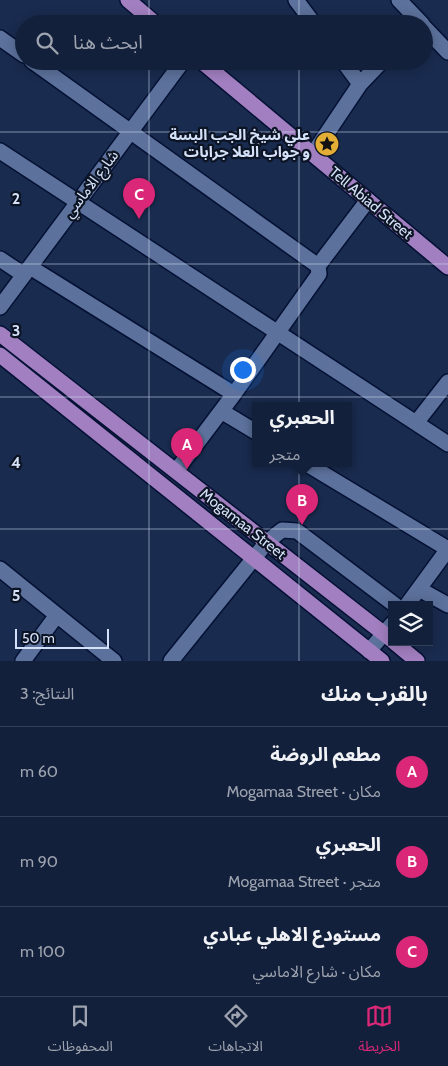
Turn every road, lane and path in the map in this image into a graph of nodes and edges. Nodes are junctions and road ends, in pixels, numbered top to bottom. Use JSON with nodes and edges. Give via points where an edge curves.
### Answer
{"nodes":[{"id":1,"x":296,"y":0,"type":"edge"},
{"id":2,"x":399,"y":0,"type":"edge"},
{"id":3,"x":130,"y":1,"type":"edge"},
{"id":4,"x":146,"y":15,"type":"edge"},
{"id":5,"x":307,"y":15,"type":"edge"},
{"id":6,"x":413,"y":15,"type":"edge"},
{"id":7,"x":433,"y":36,"type":"edge"},
{"id":8,"x":0,"y":38,"type":"edge"},
{"id":9,"x":15,"y":49,"type":"edge"},
{"id":10,"x":448,"y":52,"type":"edge"},
{"id":11,"x":44,"y":70,"type":"edge"},
{"id":12,"x":176,"y":70,"type":"edge"},
{"id":13,"x":212,"y":70,"type":"edge"},
{"id":14,"x":350,"y":70,"type":"edge"},
{"id":15,"x":373,"y":70,"type":"edge"},
{"id":16,"x":360,"y":84,"type":"junction"},
{"id":17,"x":130,"y":132,"type":"junction"},
{"id":18,"x":0,"y":151,"type":"edge"},
{"id":19,"x":312,"y":154,"type":"junction"},
{"id":20,"x":368,"y":200,"type":"junction"},
{"id":21,"x":78,"y":203,"type":"junction"},
{"id":22,"x":0,"y":258,"type":"edge"},
{"id":23,"x":318,"y":266,"type":"junction"},
{"id":24,"x":448,"y":267,"type":"edge"},
{"id":25,"x":27,"y":271,"type":"junction"},
{"id":26,"x":0,"y":307,"type":"edge"},
{"id":27,"x":278,"y":333,"type":"junction"},
{"id":28,"x":0,"y":334,"type":"edge"},
{"id":29,"x":0,"y":355,"type":"edge"},
{"id":30,"x":448,"y":382,"type":"edge"},
{"id":31,"x":234,"y":394,"type":"junction"},
{"id":32,"x":221,"y":411,"type":"junction"},
{"id":33,"x":416,"y":423,"type":"junction"},
{"id":34,"x":252,"y":430,"type":"edge"},
{"id":35,"x":448,"y":444,"type":"edge"},
{"id":36,"x":313,"y":467,"type":"edge"},
{"id":37,"x":176,"y":471,"type":"junction"},
{"id":38,"x":267,"y":542,"type":"junction"},
{"id":39,"x":448,"y":549,"type":"edge"},
{"id":40,"x":254,"y":559,"type":"junction"},
{"id":41,"x":0,"y":570,"type":"edge"},
{"id":42,"x":419,"y":589,"type":"junction"},
{"id":43,"x":390,"y":601,"type":"edge"},
{"id":44,"x":410,"y":601,"type":"edge"},
{"id":45,"x":448,"y":605,"type":"edge"},
{"id":46,"x":57,"y":615,"type":"junction"},
{"id":47,"x":388,"y":633,"type":"edge"},
{"id":48,"x":388,"y":637,"type":"edge"},
{"id":49,"x":401,"y":646,"type":"edge"},
{"id":50,"x":369,"y":651,"type":"junction"},
{"id":51,"x":22,"y":661,"type":"edge"},
{"id":52,"x":114,"y":661,"type":"edge"},
{"id":53,"x":171,"y":661,"type":"edge"},
{"id":54,"x":382,"y":661,"type":"edge"},
{"id":55,"x":417,"y":661,"type":"edge"}],
"edges":[{"from":1,"to":5,"type":"street"},
{"from":2,"to":6,"type":"street"},
{"from":3,"to":4,"type":"main road"},
{"from":7,"to":10,"type":"street"},
{"from":8,"to":9,"type":"street"},
{"from":11,"to":17,"type":"street"},
{"from":12,"to":17,"type":"street","name":"شارع الاماسي"},
{"from":13,"to":19,"type":"main road","name":"Tell Abiad Street"},
{"from":14,"to":16,"type":"street"},
{"from":15,"to":16,"type":"street"},
{"from":16,"to":19,"type":"street"},
{"from":17,"to":21,"type":"street","name":"شارع الاماسي"},
{"from":17,"to":23,"type":"street"},
{"from":18,"to":21,"type":"street"},
{"from":19,"to":20,"type":"main road","name":"Tell Abiad Street"},
{"from":20,"to":23,"type":"street"},
{"from":20,"to":24,"type":"main road","name":"Tell Abiad Street"},
{"from":21,"to":25,"type":"street","name":"شارع الاماسي"},
{"from":21,"to":27,"type":"street"},
{"from":22,"to":25,"type":"street"},
{"from":23,"to":27,"type":"street","via":[[319,274]]},
{"from":25,"to":26,"type":"street","name":"شارع الاماسي"},
{"from":25,"to":31,"type":"street"},
{"from":27,"to":31,"type":"street"},
{"from":27,"to":33,"type":"street"},
{"from":28,"to":37,"type":"main road","name":"Mogamaa Street"},
{"from":29,"to":40,"type":"main road","name":"Mogamaa Street"},
{"from":30,"to":33,"type":"street"},
{"from":31,"to":32,"type":"street"},
{"from":32,"to":34,"type":"street"},
{"from":32,"to":37,"type":"street"},
{"from":33,"to":35,"type":"street"},
{"from":36,"to":39,"type":"street"},
{"from":37,"to":38,"type":"main road","name":"Mogamaa Street"},
{"from":38,"to":40,"type":"street"},
{"from":38,"to":43,"type":"street","via":[[282,530],[297,531]]},
{"from":38,"to":47,"type":"main road","name":"Mogamaa Street"},
{"from":39,"to":42,"type":"street"},
{"from":40,"to":50,"type":"main road","name":"Mogamaa Street"},
{"from":40,"to":53,"type":"street"},
{"from":41,"to":46,"type":"street"},
{"from":42,"to":44,"type":"street"},
{"from":42,"to":45,"type":"street"},
{"from":46,"to":51,"type":"street"},
{"from":46,"to":52,"type":"street"},
{"from":48,"to":50,"type":"street"},
{"from":49,"to":55,"type":"main road","name":"Mogamaa Street"},
{"from":50,"to":54,"type":"main road","name":"Mogamaa Street"}]}
